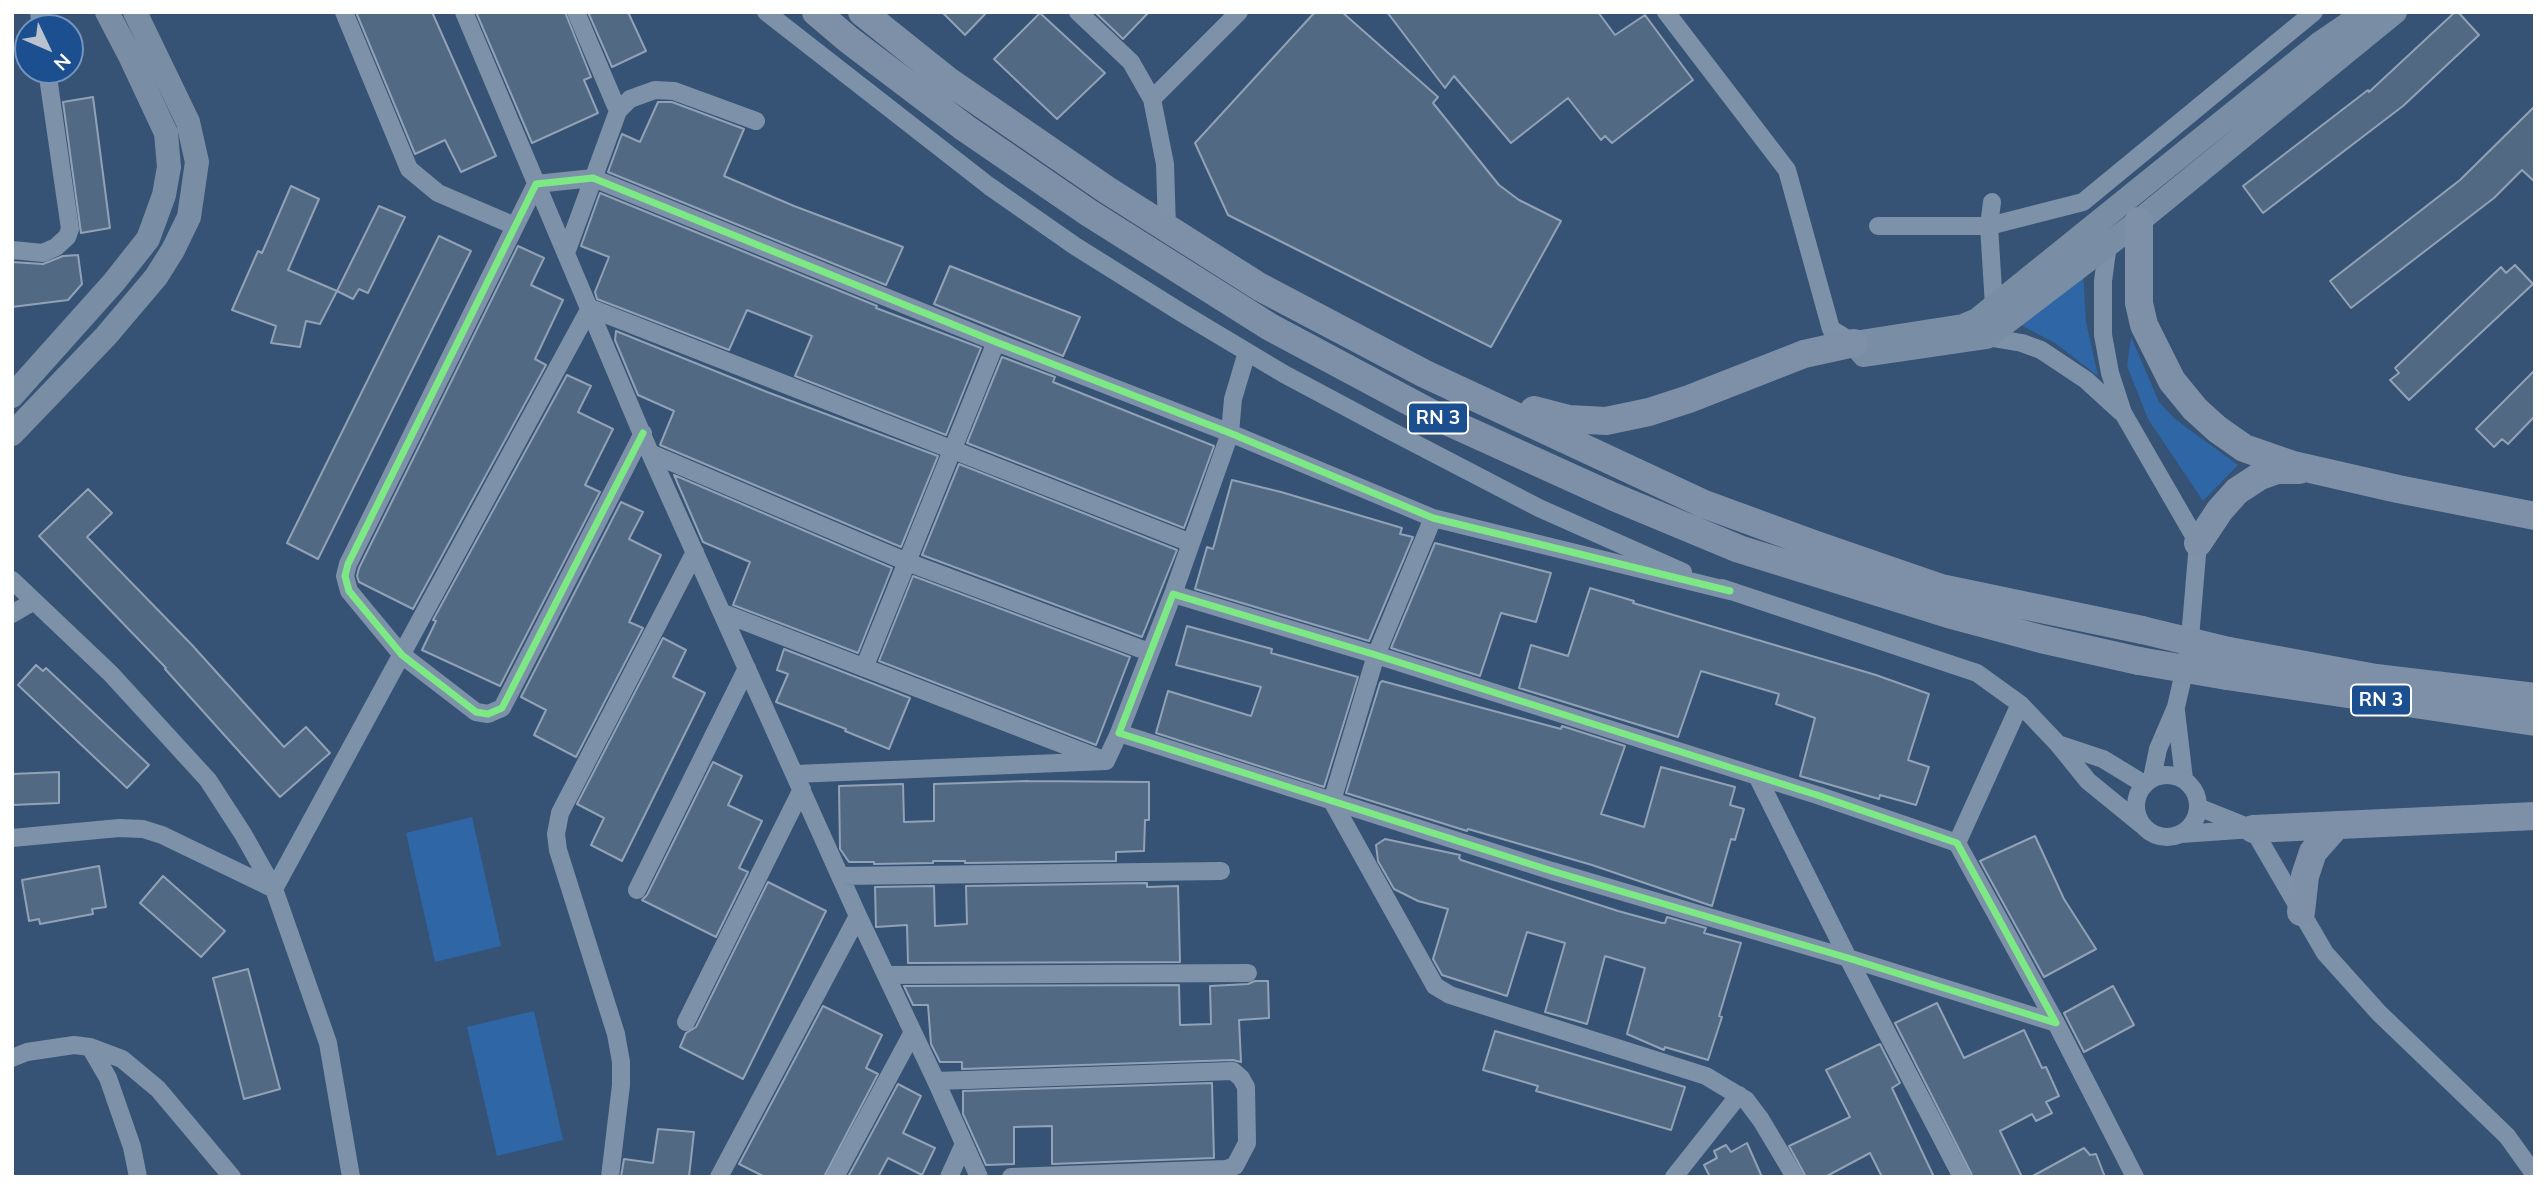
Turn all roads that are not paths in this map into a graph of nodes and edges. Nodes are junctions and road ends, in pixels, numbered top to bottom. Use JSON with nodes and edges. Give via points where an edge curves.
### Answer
{"nodes":[{"id":1,"x":107,"y":12,"type":"edge"},
{"id":2,"x":135,"y":12,"type":"edge"},
{"id":3,"x":344,"y":12,"type":"edge"},
{"id":4,"x":464,"y":12,"type":"edge"},
{"id":5,"x":576,"y":12,"type":"edge"},
{"id":6,"x":766,"y":12,"type":"edge"},
{"id":7,"x":816,"y":12,"type":"edge"},
{"id":8,"x":862,"y":12,"type":"edge"},
{"id":9,"x":1078,"y":12,"type":"edge"},
{"id":10,"x":1238,"y":12,"type":"edge"},
{"id":11,"x":1666,"y":12,"type":"edge"},
{"id":12,"x":2314,"y":12,"type":"edge"},
{"id":13,"x":2366,"y":12,"type":"edge"},
{"id":14,"x":2395,"y":12,"type":"edge"},
{"id":15,"x":49,"y":84,"type":"edge"},
{"id":16,"x":1152,"y":99,"type":"junction"},
{"id":17,"x":618,"y":111,"type":"junction"},
{"id":18,"x":756,"y":121,"type":"dead end"},
{"id":19,"x":593,"y":178,"type":"junction"},
{"id":20,"x":536,"y":184,"type":"junction"},
{"id":21,"x":1992,"y":202,"type":"dead end"},
{"id":22,"x":2139,"y":221,"type":"junction"},
{"id":23,"x":2097,"y":222,"type":"junction"},
{"id":24,"x":515,"y":226,"type":"junction"},
{"id":25,"x":1878,"y":226,"type":"dead end"},
{"id":26,"x":1989,"y":226,"type":"junction"},
{"id":27,"x":1167,"y":228,"type":"junction"},
{"id":28,"x":2108,"y":244,"type":"junction"},
{"id":29,"x":12,"y":250,"type":"edge"},
{"id":30,"x":566,"y":253,"type":"junction"},
{"id":31,"x":590,"y":308,"type":"junction"},
{"id":32,"x":1994,"y":323,"type":"junction"},
{"id":33,"x":1842,"y":336,"type":"junction"},
{"id":34,"x":996,"y":342,"type":"junction"},
{"id":35,"x":1247,"y":352,"type":"junction"},
{"id":36,"x":1471,"y":395,"type":"junction"},
{"id":37,"x":12,"y":396,"type":"edge"},
{"id":38,"x":2123,"y":413,"type":"junction"},
{"id":39,"x":1230,"y":432,"type":"junction"},
{"id":40,"x":643,"y":433,"type":"junction"},
{"id":41,"x":12,"y":434,"type":"edge"},
{"id":42,"x":951,"y":450,"type":"junction"},
{"id":43,"x":650,"y":453,"type":"junction"},
{"id":44,"x":2333,"y":474,"type":"junction"},
{"id":45,"x":2535,"y":516,"type":"edge"},
{"id":46,"x":1433,"y":518,"type":"junction"},
{"id":47,"x":2198,"y":543,"type":"junction"},
{"id":48,"x":1191,"y":544,"type":"junction"},
{"id":49,"x":695,"y":552,"type":"junction"},
{"id":50,"x":907,"y":562,"type":"junction"},
{"id":51,"x":12,"y":580,"type":"edge"},
{"id":52,"x":1730,"y":591,"type":"junction"},
{"id":53,"x":1173,"y":594,"type":"junction"},
{"id":54,"x":34,"y":601,"type":"junction"},
{"id":55,"x":12,"y":614,"type":"edge"},
{"id":56,"x":723,"y":614,"type":"junction"},
{"id":57,"x":1149,"y":652,"type":"junction"},
{"id":58,"x":1376,"y":655,"type":"junction"},
{"id":59,"x":402,"y":656,"type":"junction"},
{"id":60,"x":2228,"y":663,"type":"junction"},
{"id":61,"x":747,"y":668,"type":"junction"},
{"id":62,"x":864,"y":668,"type":"junction"},
{"id":63,"x":2535,"y":697,"type":"edge"},
{"id":64,"x":2020,"y":704,"type":"junction"},
{"id":65,"x":2176,"y":707,"type":"junction"},
{"id":66,"x":2535,"y":722,"type":"edge"},
{"id":67,"x":1119,"y":733,"type":"junction"},
{"id":68,"x":2058,"y":744,"type":"junction"},
{"id":69,"x":1106,"y":761,"type":"junction"},
{"id":70,"x":1757,"y":776,"type":"junction"},
{"id":71,"x":2184,"y":779,"type":"junction"},
{"id":72,"x":798,"y":781,"type":"junction"},
{"id":73,"x":2148,"y":781,"type":"junction"},
{"id":74,"x":1332,"y":801,"type":"junction"},
{"id":75,"x":2198,"y":807,"type":"junction"},
{"id":76,"x":2535,"y":816,"type":"edge"},
{"id":77,"x":2142,"y":825,"type":"junction"},
{"id":78,"x":2337,"y":825,"type":"junction"},
{"id":79,"x":2253,"y":829,"type":"junction"},
{"id":80,"x":2181,"y":834,"type":"junction"},
{"id":81,"x":12,"y":838,"type":"edge"},
{"id":82,"x":1957,"y":843,"type":"junction"},
{"id":83,"x":1221,"y":870,"type":"dead end"},
{"id":84,"x":840,"y":876,"type":"junction"},
{"id":85,"x":274,"y":889,"type":"junction"},
{"id":86,"x":638,"y":890,"type":"dead end"},
{"id":87,"x":2301,"y":912,"type":"junction"},
{"id":88,"x":858,"y":916,"type":"junction"},
{"id":89,"x":1848,"y":958,"type":"junction"},
{"id":90,"x":1248,"y":973,"type":"dead end"},
{"id":91,"x":886,"y":975,"type":"junction"},
{"id":92,"x":686,"y":1022,"type":"dead end"},
{"id":93,"x":2056,"y":1023,"type":"junction"},
{"id":94,"x":913,"y":1032,"type":"junction"},
{"id":95,"x":90,"y":1047,"type":"junction"},
{"id":96,"x":12,"y":1058,"type":"edge"},
{"id":97,"x":936,"y":1081,"type":"junction"},
{"id":98,"x":1739,"y":1095,"type":"junction"},
{"id":99,"x":964,"y":1144,"type":"junction"},
{"id":100,"x":2535,"y":1175,"type":"edge"},
{"id":101,"x":138,"y":1177,"type":"edge"},
{"id":102,"x":232,"y":1177,"type":"edge"},
{"id":103,"x":351,"y":1177,"type":"edge"},
{"id":104,"x":610,"y":1177,"type":"edge"},
{"id":105,"x":719,"y":1177,"type":"edge"},
{"id":106,"x":835,"y":1177,"type":"edge"},
{"id":107,"x":949,"y":1177,"type":"edge"},
{"id":108,"x":979,"y":1177,"type":"edge"},
{"id":109,"x":1011,"y":1177,"type":"edge"},
{"id":110,"x":1674,"y":1177,"type":"edge"},
{"id":111,"x":1795,"y":1177,"type":"edge"},
{"id":112,"x":1962,"y":1177,"type":"edge"},
{"id":113,"x":2135,"y":1177,"type":"edge"}],
"edges":[{"from":1,"to":37,"type":"main road","via":[[166,133],[169,167],[164,195],[148,239]]},
{"from":2,"to":41,"type":"main road","via":[[188,122],[197,162],[189,217],[156,277]]},
{"from":3,"to":24,"type":"street","via":[[410,169],[438,193]]},
{"from":4,"to":20,"type":"street"},
{"from":5,"to":17,"type":"street"},
{"from":6,"to":35,"type":"street","via":[[989,186],[1075,246]]},
{"from":7,"to":60,"type":"highway","number":"RN 3","bridge":true,"via":[[965,128],[1089,214],[1270,327],[1442,419],[1739,549],[1948,614],[2139,661]]},
{"from":8,"to":27,"type":"highway","number":"RN 3","via":[[947,80]]},
{"from":9,"to":16,"type":"street","via":[[1131,62]]},
{"from":10,"to":16,"type":"street"},
{"from":11,"to":33,"type":"street","via":[[1787,170]]},
{"from":12,"to":26,"type":"street","via":[[2083,202]]},
{"from":13,"to":23,"type":"main road","via":[[2319,44]]},
{"from":14,"to":22,"type":"main road"},
{"from":15,"to":29,"type":"street","via":[[70,229],[57,247],[43,253]]},
{"from":16,"to":27,"type":"street","via":[[1165,164]]},
{"from":17,"to":18,"type":"street","via":[[629,99],[648,92],[674,91]]},
{"from":17,"to":19,"type":"street"},
{"from":19,"to":20,"type":"street"},
{"from":19,"to":30,"type":"street"},
{"from":19,"to":34,"type":"street"},
{"from":20,"to":24,"type":"street"},
{"from":20,"to":30,"type":"street"},
{"from":21,"to":26,"type":"street"},
{"from":22,"to":28,"type":"main road"},
{"from":22,"to":44,"type":"highway","via":[[2139,303],[2144,325],[2172,381],[2195,409],[2244,448]]},
{"from":23,"to":28,"type":"street"},
{"from":23,"to":32,"type":"main road"},
{"from":24,"to":59,"type":"street","via":[[348,564],[349,590]]},
{"from":25,"to":26,"type":"street"},
{"from":26,"to":32,"type":"street"},
{"from":27,"to":36,"type":"highway","number":"RN 3","via":[[1260,287]]},
{"from":28,"to":32,"type":"main road"},
{"from":28,"to":38,"type":"street","via":[[2103,335]]},
{"from":30,"to":31,"type":"street"},
{"from":31,"to":40,"type":"street"},
{"from":31,"to":42,"type":"street"},
{"from":31,"to":59,"type":"street"},
{"from":32,"to":33,"type":"main road","via":[[1977,320],[1963,326]]},
{"from":32,"to":38,"type":"street","via":[[2086,380]]},
{"from":33,"to":36,"type":"highway","via":[[1689,400],[1606,421],[1569,419]]},
{"from":34,"to":39,"type":"street"},
{"from":34,"to":42,"type":"street"},
{"from":35,"to":39,"type":"street","via":[[1233,399]]},
{"from":35,"to":52,"type":"street","via":[[1539,508]]},
{"from":36,"to":60,"type":"highway","number":"RN 3","bridge":true,"via":[[1704,504],[1816,545],[1941,587],[2142,630]]},
{"from":38,"to":47,"type":"street"},
{"from":39,"to":46,"type":"street"},
{"from":39,"to":48,"type":"street"},
{"from":40,"to":43,"type":"street"},
{"from":40,"to":59,"type":"street","via":[[502,708],[488,714],[476,712]]},
{"from":42,"to":48,"type":"street"},
{"from":42,"to":50,"type":"street"},
{"from":43,"to":49,"type":"street"},
{"from":43,"to":50,"type":"street"},
{"from":44,"to":45,"type":"highway"},
{"from":44,"to":47,"type":"highway","via":[[2277,470],[2260,476],[2237,491]]},
{"from":46,"to":52,"type":"street"},
{"from":46,"to":58,"type":"street"},
{"from":47,"to":65,"type":"street","via":[[2189,650]]},
{"from":48,"to":53,"type":"street"},
{"from":49,"to":56,"type":"street"},
{"from":49,"to":104,"type":"street","via":[[560,813],[556,834],[621,1062]]},
{"from":50,"to":57,"type":"street"},
{"from":50,"to":62,"type":"street"},
{"from":51,"to":54,"type":"street"},
{"from":52,"to":64,"type":"street","via":[[1977,673]]},
{"from":53,"to":57,"type":"street"},
{"from":53,"to":58,"type":"street"},
{"from":54,"to":55,"type":"street"},
{"from":54,"to":85,"type":"street","via":[[111,674],[208,780]]},
{"from":56,"to":61,"type":"street"},
{"from":56,"to":62,"type":"street"},
{"from":57,"to":67,"type":"street"},
{"from":58,"to":70,"type":"street"},
{"from":58,"to":74,"type":"street"},
{"from":59,"to":85,"type":"street"},
{"from":60,"to":63,"type":"highway","number":"RN 3"},
{"from":60,"to":66,"type":"highway","number":"RN 3"},
{"from":61,"to":72,"type":"street"},
{"from":61,"to":86,"type":"street"},
{"from":62,"to":69,"type":"street"},
{"from":64,"to":68,"type":"street"},
{"from":64,"to":82,"type":"street"},
{"from":65,"to":71,"type":"street"},
{"from":65,"to":73,"type":"street"},
{"from":67,"to":69,"type":"street"},
{"from":67,"to":74,"type":"street"},
{"from":68,"to":73,"type":"street"},
{"from":68,"to":77,"type":"street","via":[[2088,781]]},
{"from":69,"to":72,"type":"street"},
{"from":70,"to":82,"type":"street"},
{"from":70,"to":89,"type":"street"},
{"from":71,"to":73,"type":"street","via":[[2163,774]]},
{"from":71,"to":75,"type":"street","via":[[2197,796]]},
{"from":72,"to":84,"type":"street"},
{"from":72,"to":92,"type":"street"},
{"from":73,"to":77,"type":"street","via":[[2136,804]]},
{"from":74,"to":89,"type":"street"},
{"from":74,"to":98,"type":"street","via":[[1435,986],[1450,995],[1706,1076]]},
{"from":75,"to":79,"type":"street"},
{"from":75,"to":80,"type":"street","via":[[2190,827]]},
{"from":76,"to":78,"type":"highway"},
{"from":77,"to":80,"type":"street","via":[[2160,836]]},
{"from":78,"to":79,"type":"highway"},
{"from":78,"to":87,"type":"highway","via":[[2313,852]]},
{"from":79,"to":80,"type":"street"},
{"from":79,"to":87,"type":"street"},
{"from":81,"to":85,"type":"street","via":[[143,829]]},
{"from":82,"to":93,"type":"street"},
{"from":83,"to":84,"type":"street"},
{"from":84,"to":88,"type":"street"},
{"from":85,"to":103,"type":"street","via":[[328,1044]]},
{"from":87,"to":100,"type":"street","via":[[2325,953],[2379,1013],[2507,1136]]},
{"from":88,"to":91,"type":"street"},
{"from":88,"to":105,"type":"street"},
{"from":89,"to":93,"type":"street"},
{"from":89,"to":112,"type":"street"},
{"from":90,"to":91,"type":"street"},
{"from":91,"to":94,"type":"street"},
{"from":93,"to":113,"type":"street"},
{"from":94,"to":97,"type":"street"},
{"from":94,"to":106,"type":"street"},
{"from":95,"to":96,"type":"street","via":[[74,1045]]},
{"from":95,"to":101,"type":"street","via":[[108,1078]]},
{"from":95,"to":102,"type":"street","via":[[122,1059],[158,1089]]},
{"from":97,"to":99,"type":"street"},
{"from":97,"to":109,"type":"street","via":[[1233,1071],[1246,1087],[1247,1143],[1235,1166],[1226,1170]]},
{"from":98,"to":110,"type":"street"},
{"from":98,"to":111,"type":"street","via":[[1761,1121]]},
{"from":99,"to":107,"type":"street"},
{"from":99,"to":108,"type":"street"}]}
